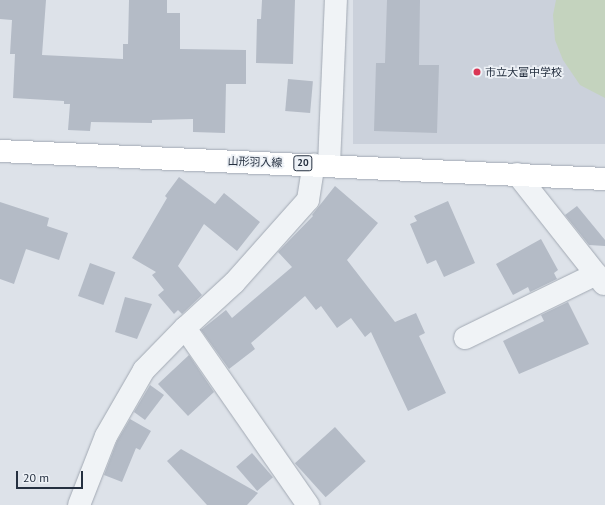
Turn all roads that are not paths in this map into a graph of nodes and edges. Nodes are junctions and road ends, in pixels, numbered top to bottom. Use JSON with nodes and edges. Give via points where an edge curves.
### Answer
{"nodes":[{"id":1,"x":336,"y":0,"type":"edge"},
{"id":2,"x":0,"y":151,"type":"edge"},
{"id":3,"x":321,"y":164,"type":"junction"},
{"id":4,"x":517,"y":174,"type":"junction"},
{"id":5,"x":605,"y":179,"type":"edge"},
{"id":6,"x":600,"y":280,"type":"edge"},
{"id":7,"x":185,"y":328,"type":"junction"},
{"id":8,"x":465,"y":338,"type":"dead end"},
{"id":9,"x":79,"y":505,"type":"edge"},
{"id":10,"x":308,"y":505,"type":"edge"}],
"edges":[{"from":1,"to":3,"type":"lane"},
{"from":2,"to":3,"type":"main road","name":"山形羽入線","number":"20"},
{"from":3,"to":4,"type":"main road","name":"山形羽入線","number":"20"},
{"from":3,"to":7,"type":"lane","via":[[308,200],[234,284]]},
{"from":4,"to":5,"type":"main road","name":"山形羽入線","number":"20"},
{"from":4,"to":6,"type":"lane"},
{"from":6,"to":8,"type":"lane"},
{"from":7,"to":9,"type":"lane","via":[[144,370],[106,436]]},
{"from":7,"to":10,"type":"lane"}]}
